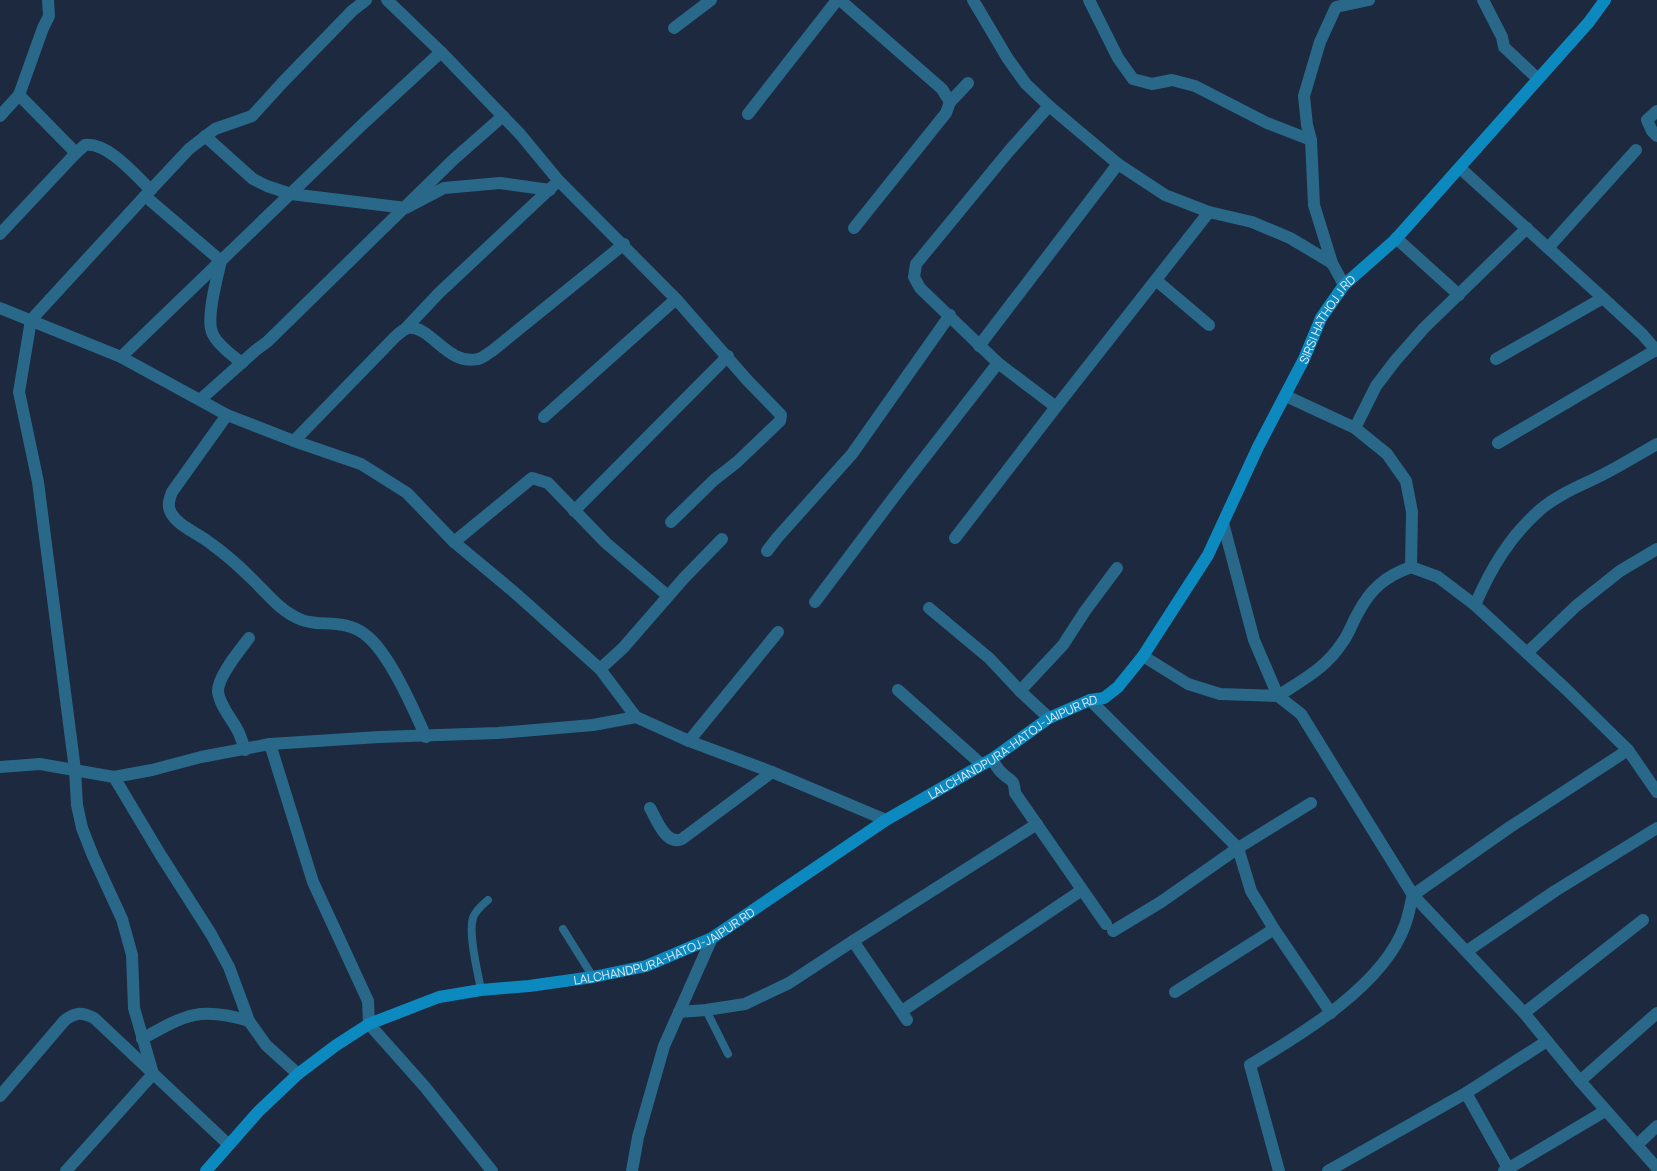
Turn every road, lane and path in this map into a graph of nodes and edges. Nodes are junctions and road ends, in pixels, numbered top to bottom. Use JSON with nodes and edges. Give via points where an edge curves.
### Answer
{"nodes":[{"id":1,"x":48,"y":0,"type":"edge"},
{"id":2,"x":366,"y":0,"type":"edge"},
{"id":3,"x":387,"y":0,"type":"edge"},
{"id":4,"x":711,"y":0,"type":"edge"},
{"id":5,"x":838,"y":0,"type":"edge"},
{"id":6,"x":974,"y":0,"type":"edge"},
{"id":7,"x":1089,"y":0,"type":"edge"},
{"id":8,"x":1369,"y":0,"type":"edge"},
{"id":9,"x":1483,"y":0,"type":"edge"},
{"id":10,"x":1605,"y":0,"type":"edge"},
{"id":11,"x":1334,"y":3,"type":"edge"},
{"id":12,"x":674,"y":28,"type":"dead end"},
{"id":13,"x":441,"y":52,"type":"junction"},
{"id":14,"x":1538,"y":79,"type":"junction"},
{"id":15,"x":968,"y":83,"type":"dead end"},
{"id":16,"x":19,"y":96,"type":"junction"},
{"id":17,"x":950,"y":102,"type":"junction"},
{"id":18,"x":1049,"y":106,"type":"junction"},
{"id":19,"x":1657,"y":111,"type":"edge"},
{"id":20,"x":748,"y":114,"type":"dead end"},
{"id":21,"x":0,"y":116,"type":"edge"},
{"id":22,"x":503,"y":116,"type":"junction"},
{"id":23,"x":205,"y":136,"type":"junction"},
{"id":24,"x":1657,"y":136,"type":"edge"},
{"id":25,"x":1311,"y":140,"type":"junction"},
{"id":26,"x":1636,"y":150,"type":"dead end"},
{"id":27,"x":76,"y":153,"type":"junction"},
{"id":28,"x":1118,"y":164,"type":"junction"},
{"id":29,"x":1460,"y":168,"type":"junction"},
{"id":30,"x":554,"y":185,"type":"junction"},
{"id":31,"x":148,"y":193,"type":"junction"},
{"id":32,"x":291,"y":194,"type":"junction"},
{"id":33,"x":406,"y":208,"type":"junction"},
{"id":34,"x":1209,"y":212,"type":"junction"},
{"id":35,"x":854,"y":228,"type":"dead end"},
{"id":36,"x":1527,"y":228,"type":"junction"},
{"id":37,"x":0,"y":234,"type":"edge"},
{"id":38,"x":1396,"y":238,"type":"junction"},
{"id":39,"x":624,"y":244,"type":"junction"},
{"id":40,"x":1548,"y":248,"type":"junction"},
{"id":41,"x":220,"y":261,"type":"junction"},
{"id":42,"x":1332,"y":263,"type":"junction"},
{"id":43,"x":1157,"y":281,"type":"junction"},
{"id":44,"x":1344,"y":285,"type":"junction"},
{"id":45,"x":1459,"y":295,"type":"junction"},
{"id":46,"x":1603,"y":298,"type":"junction"},
{"id":47,"x":676,"y":299,"type":"junction"},
{"id":48,"x":0,"y":308,"type":"edge"},
{"id":49,"x":950,"y":315,"type":"junction"},
{"id":50,"x":32,"y":320,"type":"junction"},
{"id":51,"x":1209,"y":325,"type":"dead end"},
{"id":52,"x":406,"y":328,"type":"junction"},
{"id":53,"x":979,"y":346,"type":"junction"},
{"id":54,"x":1657,"y":351,"type":"edge"},
{"id":55,"x":728,"y":356,"type":"junction"},
{"id":56,"x":121,"y":357,"type":"junction"},
{"id":57,"x":1496,"y":359,"type":"dead end"},
{"id":58,"x":242,"y":363,"type":"junction"},
{"id":59,"x":998,"y":363,"type":"junction"},
{"id":60,"x":1286,"y":396,"type":"junction"},
{"id":61,"x":201,"y":400,"type":"junction"},
{"id":62,"x":1056,"y":408,"type":"junction"},
{"id":63,"x":228,"y":415,"type":"junction"},
{"id":64,"x":544,"y":417,"type":"dead end"},
{"id":65,"x":1354,"y":428,"type":"junction"},
{"id":66,"x":294,"y":441,"type":"junction"},
{"id":67,"x":1498,"y":443,"type":"dead end"},
{"id":68,"x":1657,"y":444,"type":"edge"},
{"id":69,"x":574,"y":511,"type":"junction"},
{"id":70,"x":671,"y":522,"type":"dead end"},
{"id":71,"x":1223,"y":523,"type":"junction"},
{"id":72,"x":956,"y":538,"type":"dead end"},
{"id":73,"x":722,"y":539,"type":"dead end"},
{"id":74,"x":454,"y":542,"type":"junction"},
{"id":75,"x":1657,"y":549,"type":"edge"},
{"id":76,"x":767,"y":551,"type":"dead end"},
{"id":77,"x":1411,"y":567,"type":"junction"},
{"id":78,"x":1116,"y":568,"type":"dead end"},
{"id":79,"x":668,"y":596,"type":"junction"},
{"id":80,"x":814,"y":602,"type":"dead end"},
{"id":81,"x":1475,"y":606,"type":"junction"},
{"id":82,"x":929,"y":608,"type":"dead end"},
{"id":83,"x":778,"y":632,"type":"dead end"},
{"id":84,"x":249,"y":638,"type":"dead end"},
{"id":85,"x":1527,"y":653,"type":"junction"},
{"id":86,"x":1144,"y":656,"type":"junction"},
{"id":87,"x":600,"y":669,"type":"junction"},
{"id":88,"x":1118,"y":687,"type":"joint"},
{"id":89,"x":898,"y":690,"type":"dead end"},
{"id":90,"x":1020,"y":691,"type":"junction"},
{"id":91,"x":1278,"y":696,"type":"junction"},
{"id":92,"x":1090,"y":700,"type":"junction"},
{"id":93,"x":636,"y":716,"type":"junction"},
{"id":94,"x":1049,"y":718,"type":"junction"},
{"id":95,"x":426,"y":736,"type":"junction"},
{"id":96,"x":689,"y":741,"type":"junction"},
{"id":97,"x":270,"y":744,"type":"junction"},
{"id":98,"x":245,"y":750,"type":"junction"},
{"id":99,"x":1628,"y":750,"type":"junction"},
{"id":100,"x":986,"y":762,"type":"junction"},
{"id":101,"x":0,"y":767,"type":"edge"},
{"id":102,"x":75,"y":770,"type":"junction"},
{"id":103,"x":772,"y":772,"type":"junction"},
{"id":104,"x":114,"y":777,"type":"junction"},
{"id":105,"x":1657,"y":792,"type":"edge"},
{"id":106,"x":1310,"y":803,"type":"dead end"},
{"id":107,"x":650,"y":808,"type":"dead end"},
{"id":108,"x":886,"y":820,"type":"junction"},
{"id":109,"x":1037,"y":824,"type":"junction"},
{"id":110,"x":1657,"y":828,"type":"edge"},
{"id":111,"x":1238,"y":848,"type":"junction"},
{"id":112,"x":1082,"y":890,"type":"junction"},
{"id":113,"x":1413,"y":895,"type":"junction"},
{"id":114,"x":488,"y":900,"type":"dead end"},
{"id":115,"x":1642,"y":920,"type":"dead end"},
{"id":116,"x":563,"y":929,"type":"dead end"},
{"id":117,"x":1274,"y":929,"type":"junction"},
{"id":118,"x":712,"y":938,"type":"junction"},
{"id":119,"x":852,"y":941,"type":"junction"},
{"id":120,"x":1467,"y":951,"type":"junction"},
{"id":121,"x":593,"y":978,"type":"junction"},
{"id":122,"x":481,"y":990,"type":"junction"},
{"id":123,"x":1175,"y":992,"type":"dead end"},
{"id":124,"x":706,"y":1010,"type":"junction"},
{"id":125,"x":679,"y":1012,"type":"junction"},
{"id":126,"x":1331,"y":1013,"type":"junction"},
{"id":127,"x":1524,"y":1013,"type":"junction"},
{"id":128,"x":1657,"y":1013,"type":"edge"},
{"id":129,"x":249,"y":1021,"type":"junction"},
{"id":130,"x":369,"y":1024,"type":"junction"},
{"id":131,"x":142,"y":1039,"type":"junction"},
{"id":132,"x":1547,"y":1041,"type":"junction"},
{"id":133,"x":728,"y":1054,"type":"dead end"},
{"id":134,"x":153,"y":1074,"type":"junction"},
{"id":135,"x":298,"y":1074,"type":"junction"},
{"id":136,"x":1580,"y":1081,"type":"junction"},
{"id":137,"x":1466,"y":1093,"type":"junction"},
{"id":138,"x":0,"y":1096,"type":"edge"},
{"id":139,"x":1606,"y":1111,"type":"junction"},
{"id":140,"x":1657,"y":1126,"type":"edge"},
{"id":141,"x":229,"y":1145,"type":"junction"},
{"id":142,"x":1637,"y":1145,"type":"junction"},
{"id":143,"x":1657,"y":1168,"type":"edge"},
{"id":144,"x":1506,"y":1170,"type":"edge"},
{"id":145,"x":66,"y":1171,"type":"edge"},
{"id":146,"x":206,"y":1171,"type":"edge"},
{"id":147,"x":492,"y":1171,"type":"edge"},
{"id":148,"x":632,"y":1171,"type":"edge"},
{"id":149,"x":1279,"y":1171,"type":"edge"},
{"id":150,"x":1328,"y":1171,"type":"edge"}],
"edges":[{"from":1,"to":16,"type":"street","via":[[49,16]]},
{"from":2,"to":23,"type":"street","via":[[252,116],[215,129]]},
{"from":3,"to":13,"type":"street"},
{"from":4,"to":12,"type":"street"},
{"from":5,"to":17,"type":"street","via":[[942,89]]},
{"from":5,"to":20,"type":"street"},
{"from":6,"to":18,"type":"street","via":[[1008,59],[1026,84]]},
{"from":7,"to":25,"type":"street","via":[[1118,58],[1134,79],[1152,84],[1172,80],[1195,86],[1267,123]]},
{"from":8,"to":11,"type":"street"},
{"from":9,"to":14,"type":"street","via":[[1504,47]]},
{"from":10,"to":14,"type":"street","name":"SIRSI HATHOJ J RD"},
{"from":11,"to":25,"type":"street","via":[[1304,96]]},
{"from":13,"to":22,"type":"street"},
{"from":13,"to":32,"type":"street"},
{"from":14,"to":29,"type":"street","name":"SIRSI HATHOJ J RD"},
{"from":15,"to":17,"type":"street"},
{"from":16,"to":21,"type":"street"},
{"from":16,"to":27,"type":"street"},
{"from":17,"to":35,"type":"street","via":[[946,113]]},
{"from":18,"to":28,"type":"street"},
{"from":18,"to":49,"type":"street","via":[[916,264],[914,277],[920,288]]},
{"from":19,"to":24,"type":"street","via":[[1646,120]]},
{"from":22,"to":30,"type":"street"},
{"from":22,"to":33,"type":"street","via":[[454,158]]},
{"from":23,"to":31,"type":"street"},
{"from":23,"to":32,"type":"street","via":[[253,179]]},
{"from":25,"to":42,"type":"street","via":[[1314,205]]},
{"from":26,"to":40,"type":"street"},
{"from":27,"to":31,"type":"street","via":[[86,145],[108,150]]},
{"from":27,"to":37,"type":"street"},
{"from":28,"to":34,"type":"street","via":[[1165,195]]},
{"from":28,"to":53,"type":"street"},
{"from":29,"to":36,"type":"street"},
{"from":29,"to":38,"type":"street","name":"SIRSI HATHOJ J RD"},
{"from":30,"to":33,"type":"street","via":[[500,183],[444,188]]},
{"from":30,"to":39,"type":"street"},
{"from":30,"to":52,"type":"street"},
{"from":31,"to":41,"type":"street"},
{"from":31,"to":50,"type":"street"},
{"from":32,"to":33,"type":"street"},
{"from":32,"to":41,"type":"street"},
{"from":33,"to":58,"type":"street"},
{"from":34,"to":42,"type":"street","via":[[1290,238]]},
{"from":34,"to":43,"type":"street"},
{"from":36,"to":40,"type":"street"},
{"from":36,"to":45,"type":"street"},
{"from":38,"to":44,"type":"street","name":"SIRSI HATHOJ J RD"},
{"from":38,"to":45,"type":"street"},
{"from":39,"to":47,"type":"street"},
{"from":39,"to":52,"type":"street","via":[[479,359],[465,359],[449,353],[417,329]]},
{"from":40,"to":46,"type":"street"},
{"from":41,"to":56,"type":"street"},
{"from":41,"to":58,"type":"street","via":[[210,319],[212,333],[230,355]]},
{"from":42,"to":44,"type":"street"},
{"from":43,"to":51,"type":"street"},
{"from":43,"to":62,"type":"street"},
{"from":44,"to":60,"type":"street","name":"SIRSI HATHOJ J RD","via":[[1321,318]]},
{"from":45,"to":65,"type":"street","via":[[1395,361],[1376,386]]},
{"from":46,"to":54,"type":"street"},
{"from":46,"to":57,"type":"street"},
{"from":47,"to":55,"type":"street"},
{"from":47,"to":64,"type":"street"},
{"from":48,"to":50,"type":"street"},
{"from":49,"to":53,"type":"street"},
{"from":49,"to":76,"type":"street","via":[[852,454]]},
{"from":50,"to":56,"type":"street"},
{"from":50,"to":102,"type":"street","via":[[19,392],[38,482]]},
{"from":52,"to":66,"type":"street"},
{"from":53,"to":59,"type":"street"},
{"from":54,"to":67,"type":"street"},
{"from":55,"to":69,"type":"street"},
{"from":55,"to":70,"type":"street","via":[[748,382],[782,415],[780,421]]},
{"from":56,"to":61,"type":"street"},
{"from":58,"to":61,"type":"street"},
{"from":59,"to":62,"type":"street"},
{"from":59,"to":80,"type":"street"},
{"from":60,"to":65,"type":"street"},
{"from":60,"to":71,"type":"street","name":"SIRSI HATHOJ J RD"},
{"from":61,"to":63,"type":"street"},
{"from":62,"to":72,"type":"street"},
{"from":63,"to":66,"type":"street"},
{"from":63,"to":95,"type":"street","via":[[172,492],[168,503],[170,512],[176,521],[227,556],[282,608],[303,621],[348,625],[367,635],[396,676]]},
{"from":65,"to":77,"type":"street","via":[[1387,454],[1406,480],[1412,512]]},
{"from":66,"to":74,"type":"street","via":[[361,464],[407,493]]},
{"from":68,"to":81,"type":"street","via":[[1542,508],[1502,551]]},
{"from":69,"to":74,"type":"street","via":[[548,483],[532,478]]},
{"from":69,"to":79,"type":"street"},
{"from":71,"to":86,"type":"street","name":"SIRSI HATHOJ J RD","via":[[1208,555]]},
{"from":71,"to":91,"type":"street","via":[[1254,640]]},
{"from":73,"to":79,"type":"street"},
{"from":74,"to":87,"type":"street"},
{"from":75,"to":85,"type":"street","via":[[1620,571],[1576,606]]},
{"from":77,"to":81,"type":"street","via":[[1438,577]]},
{"from":77,"to":91,"type":"street","via":[[1374,588],[1343,643],[1322,667]]},
{"from":78,"to":90,"type":"street","via":[[1063,645]]},
{"from":79,"to":87,"type":"street","via":[[623,648]]},
{"from":81,"to":85,"type":"street"},
{"from":82,"to":90,"type":"street","via":[[989,658]]},
{"from":83,"to":96,"type":"street"},
{"from":84,"to":98,"type":"street","via":[[228,667],[218,692]]},
{"from":85,"to":99,"type":"street"},
{"from":86,"to":88,"type":"street","name":"SIRSI HATHOJ J RD"},
{"from":86,"to":91,"type":"street","via":[[1188,684],[1220,694]]},
{"from":87,"to":93,"type":"street"},
{"from":88,"to":92,"type":"street","name":"LALCHANDPURA-HATOJ-JAIPUR RD","via":[[1104,698]]},
{"from":89,"to":100,"type":"street"},
{"from":90,"to":94,"type":"street"},
{"from":91,"to":113,"type":"street","via":[[1302,714]]},
{"from":92,"to":94,"type":"street","name":"LALCHANDPURA-HATOJ-JAIPUR RD"},
{"from":92,"to":111,"type":"street"},
{"from":93,"to":95,"type":"street","via":[[593,725]]},
{"from":93,"to":96,"type":"street"},
{"from":94,"to":100,"type":"street","name":"LALCHANDPURA-HATOJ-JAIPUR RD"},
{"from":95,"to":97,"type":"street"},
{"from":96,"to":103,"type":"street"},
{"from":97,"to":98,"type":"street"},
{"from":97,"to":130,"type":"street","via":[[313,882],[368,1000]]},
{"from":98,"to":104,"type":"street"},
{"from":99,"to":105,"type":"street"},
{"from":99,"to":113,"type":"street"},
{"from":100,"to":108,"type":"street","name":"LALCHANDPURA-HATOJ-JAIPUR RD"},
{"from":100,"to":109,"type":"street","via":[[1010,778],[1014,794]]},
{"from":101,"to":102,"type":"street","via":[[40,764]]},
{"from":102,"to":104,"type":"street"},
{"from":102,"to":131,"type":"street","via":[[82,828],[122,919],[132,955],[134,1008]]},
{"from":103,"to":107,"type":"street","via":[[676,842],[667,836]]},
{"from":103,"to":108,"type":"street"},
{"from":104,"to":129,"type":"street","via":[[212,934],[229,967]]},
{"from":106,"to":111,"type":"street"},
{"from":108,"to":118,"type":"street","name":"LALCHANDPURA-HATOJ-JAIPUR RD"},
{"from":109,"to":112,"type":"street"},
{"from":109,"to":119,"type":"street"},
{"from":110,"to":120,"type":"street"},
{"from":111,"to":112,"type":"street","via":[[1161,902],[1109,928]]},
{"from":111,"to":117,"type":"street","via":[[1251,891]]},
{"from":112,"to":119,"type":"street","via":[[905,1016]]},
{"from":113,"to":120,"type":"street"},
{"from":113,"to":126,"type":"street","via":[[1405,926],[1390,953],[1370,977]]},
{"from":114,"to":122,"type":"lane","via":[[472,918]]},
{"from":115,"to":127,"type":"street"},
{"from":116,"to":121,"type":"lane"},
{"from":117,"to":123,"type":"street"},
{"from":117,"to":126,"type":"street"},
{"from":118,"to":121,"type":"street","name":"LALCHANDPURA-HATOJ-JAIPUR RD","via":[[646,966]]},
{"from":118,"to":125,"type":"street"},
{"from":119,"to":124,"type":"street","via":[[789,983],[745,1004]]},
{"from":120,"to":127,"type":"street"},
{"from":121,"to":122,"type":"street","name":"LALCHANDPURA-HATOJ-JAIPUR RD"},
{"from":122,"to":130,"type":"street","name":"LALCHANDPURA-HATOJ-JAIPUR RD","via":[[439,997]]},
{"from":124,"to":125,"type":"street"},
{"from":124,"to":133,"type":"lane"},
{"from":125,"to":148,"type":"street","via":[[664,1046],[638,1137]]},
{"from":126,"to":149,"type":"street","via":[[1250,1065]]},
{"from":127,"to":132,"type":"street"},
{"from":128,"to":136,"type":"street"},
{"from":129,"to":131,"type":"street","via":[[226,1014],[204,1013],[182,1017]]},
{"from":129,"to":135,"type":"street","via":[[266,1045]]},
{"from":130,"to":135,"type":"street","name":"LALCHANDPURA-HATOJ-JAIPUR RD"},
{"from":130,"to":147,"type":"street","via":[[426,1087]]},
{"from":131,"to":134,"type":"street"},
{"from":132,"to":136,"type":"street"},
{"from":132,"to":137,"type":"street"},
{"from":134,"to":138,"type":"street","via":[[94,1018],[83,1012],[65,1020]]},
{"from":134,"to":141,"type":"street"},
{"from":134,"to":145,"type":"street"},
{"from":135,"to":141,"type":"street","name":"LALCHANDPURA-HATOJ-JAIPUR RD"},
{"from":136,"to":139,"type":"street"},
{"from":137,"to":144,"type":"street"},
{"from":137,"to":150,"type":"street"},
{"from":139,"to":142,"type":"street"},
{"from":139,"to":144,"type":"street"},
{"from":140,"to":142,"type":"street"},
{"from":141,"to":146,"type":"street","name":"LALCHANDPURA-HATOJ-JAIPUR RD"},
{"from":142,"to":143,"type":"street"}]}
